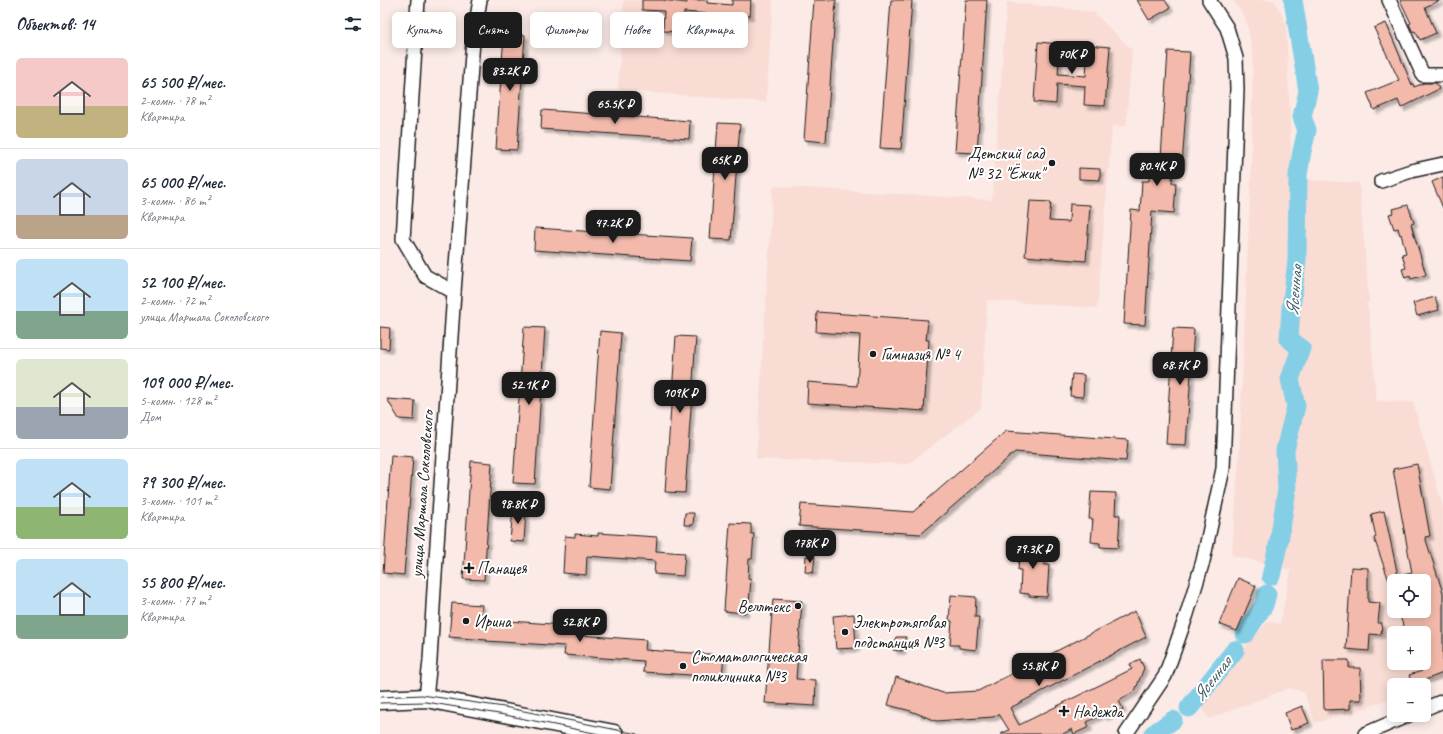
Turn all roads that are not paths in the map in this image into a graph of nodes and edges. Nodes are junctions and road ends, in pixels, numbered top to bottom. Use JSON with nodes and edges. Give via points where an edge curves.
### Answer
{"nodes":[{"id":1,"x":418,"y":0,"type":"edge"},
{"id":2,"x":480,"y":0,"type":"edge"},
{"id":3,"x":1209,"y":0,"type":"edge"},
{"id":4,"x":1389,"y":0,"type":"edge"},
{"id":5,"x":1443,"y":75,"type":"edge"},
{"id":6,"x":1443,"y":164,"type":"edge"},
{"id":7,"x":1381,"y":181,"type":"dead end"},
{"id":8,"x":454,"y":292,"type":"junction"},
{"id":9,"x":426,"y":698,"type":"junction"},
{"id":10,"x":380,"y":700,"type":"edge"},
{"id":11,"x":1443,"y":701,"type":"edge"},
{"id":12,"x":1431,"y":706,"type":"edge"},
{"id":13,"x":1393,"y":722,"type":"edge"},
{"id":14,"x":614,"y":734,"type":"edge"},
{"id":15,"x":1126,"y":734,"type":"edge"},
{"id":16,"x":1365,"y":734,"type":"edge"}],
"edges":[{"from":1,"to":8,"type":"street","via":[[403,240],[424,276]]},
{"from":2,"to":8,"type":"street","name":"улица Маршала Соколовского","via":[[473,41]]},
{"from":3,"to":15,"type":"street","via":[[1228,28],[1236,58],[1237,89],[1223,469],[1203,561],[1165,676]]},
{"from":4,"to":5,"type":"street","via":[[1423,75]]},
{"from":6,"to":7,"type":"street"},
{"from":8,"to":9,"type":"street","name":"улица Маршала Соколовского"},
{"from":9,"to":10,"type":"main road"},
{"from":9,"to":14,"type":"main road"},
{"from":11,"to":12,"type":"street"},
{"from":13,"to":16,"type":"street"}]}
